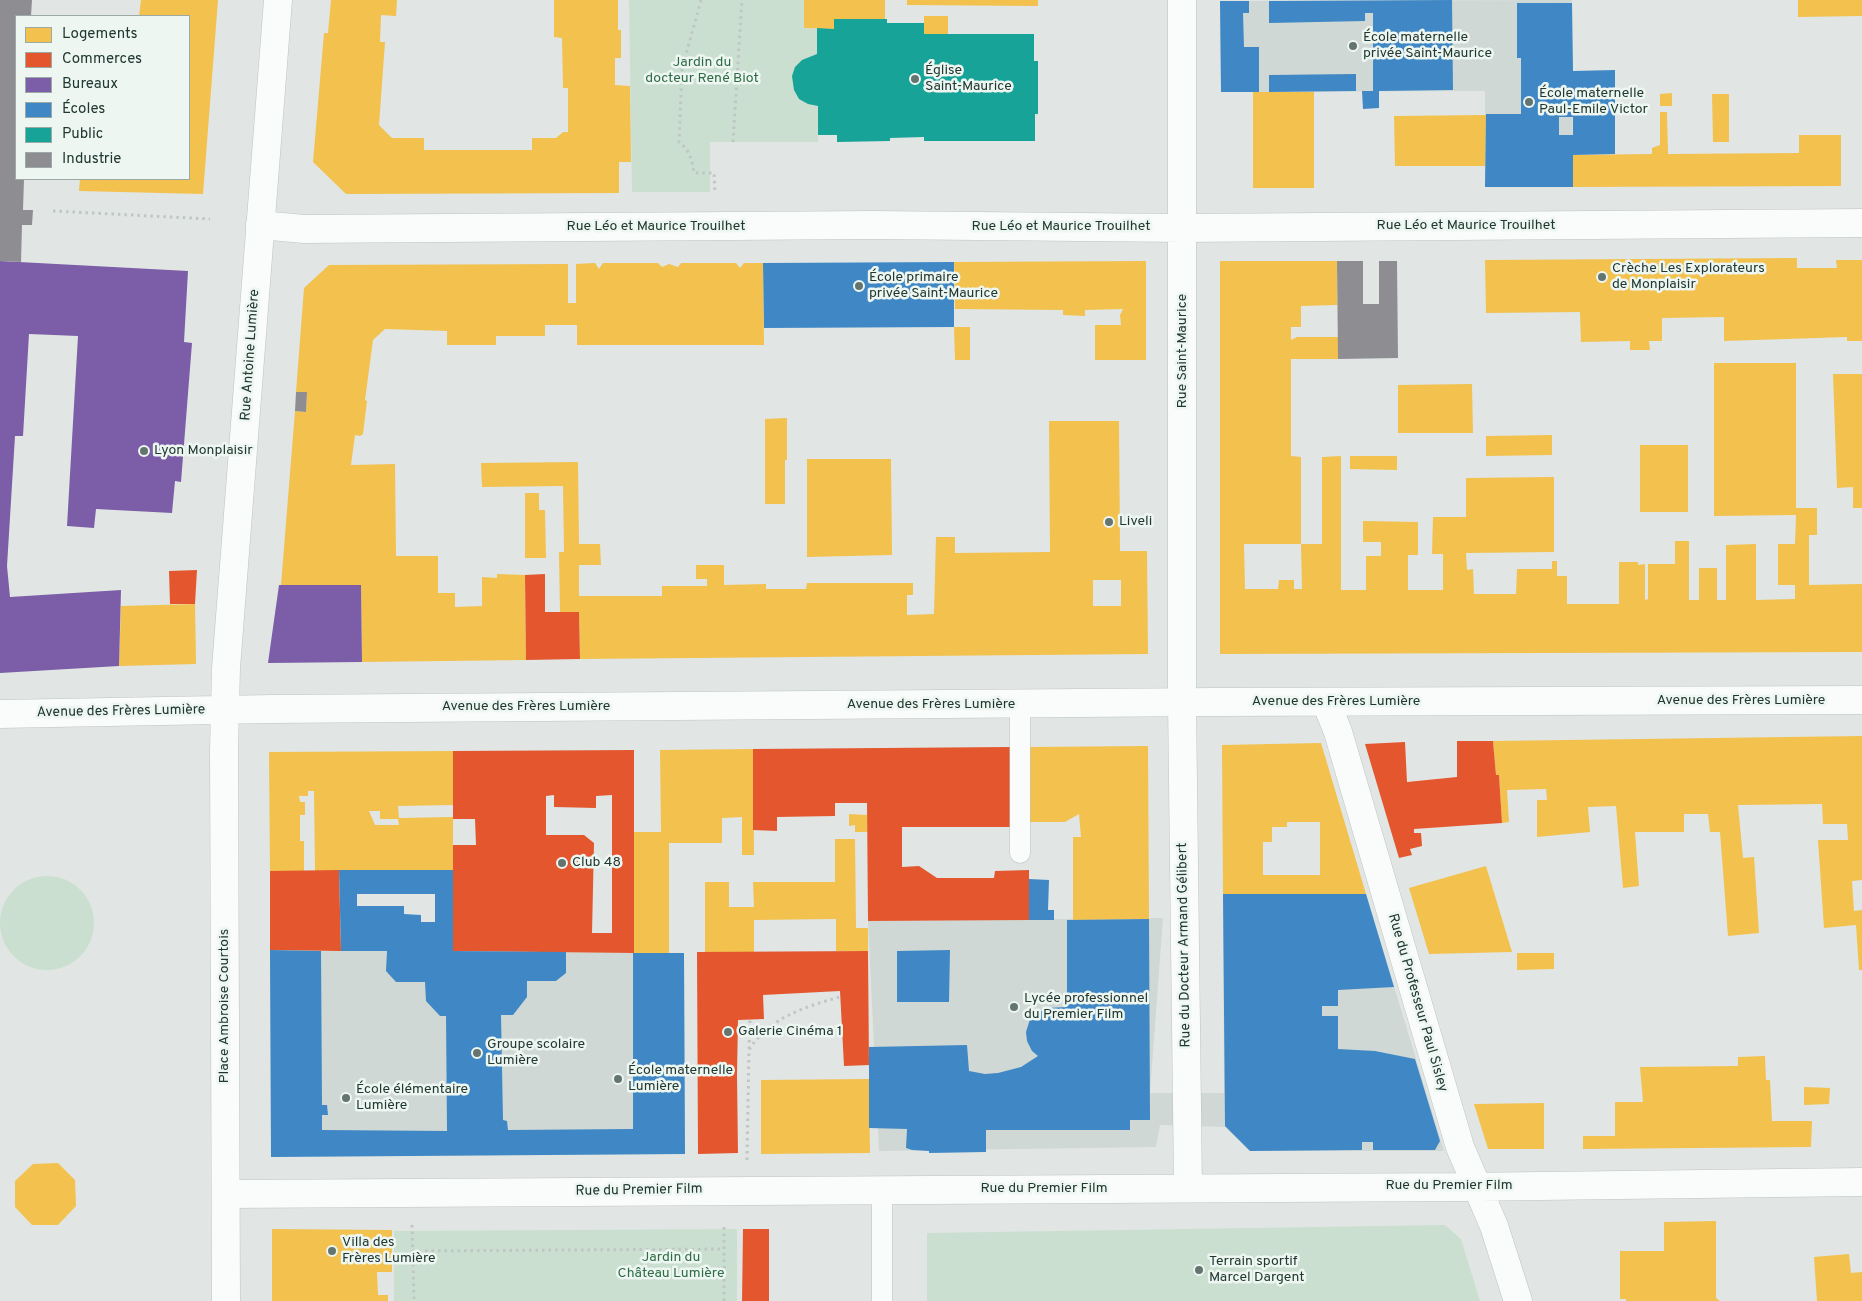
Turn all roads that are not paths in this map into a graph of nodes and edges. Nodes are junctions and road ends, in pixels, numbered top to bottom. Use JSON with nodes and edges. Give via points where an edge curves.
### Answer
{"nodes":[{"id":1,"x":278,"y":0,"type":"edge"},
{"id":2,"x":1182,"y":0,"type":"edge"},
{"id":3,"x":1862,"y":223,"type":"edge"},
{"id":4,"x":260,"y":225,"type":"junction"},
{"id":5,"x":1183,"y":228,"type":"junction"},
{"id":6,"x":1862,"y":700,"type":"edge"},
{"id":7,"x":1182,"y":702,"type":"junction"},
{"id":8,"x":1326,"y":702,"type":"junction"},
{"id":9,"x":1020,"y":704,"type":"junction"},
{"id":10,"x":225,"y":710,"type":"junction"},
{"id":11,"x":0,"y":714,"type":"edge"},
{"id":12,"x":1020,"y":852,"type":"dead end"},
{"id":13,"x":1862,"y":1182,"type":"edge"},
{"id":14,"x":1476,"y":1186,"type":"junction"},
{"id":15,"x":1188,"y":1188,"type":"junction"},
{"id":16,"x":882,"y":1190,"type":"junction"},
{"id":17,"x":226,"y":1194,"type":"junction"},
{"id":18,"x":226,"y":1301,"type":"edge"},
{"id":19,"x":882,"y":1301,"type":"edge"},
{"id":20,"x":1518,"y":1301,"type":"edge"}],
"edges":[{"from":1,"to":4,"type":"street","name":"Rue Antoine Lumière"},
{"from":2,"to":5,"type":"street","name":"Rue Saint-Maurice"},
{"from":3,"to":5,"type":"street","name":"Rue Léo et Maurice Trouilhet"},
{"from":4,"to":5,"type":"street","name":"Rue Léo et Maurice Trouilhet","via":[[304,228],[863,225]]},
{"from":4,"to":10,"type":"street","name":"Rue Antoine Lumière"},
{"from":5,"to":7,"type":"street","name":"Rue Saint-Maurice"},
{"from":6,"to":8,"type":"street","name":"Avenue des Frères Lumière"},
{"from":7,"to":8,"type":"street","name":"Avenue des Frères Lumière"},
{"from":7,"to":9,"type":"street","name":"Avenue des Frères Lumière"},
{"from":7,"to":15,"type":"street","name":"Rue du Docteur Armand Gélibert"},
{"from":8,"to":14,"type":"street","name":"Rue du Professeur Paul Sisley","via":[[1338,732],[1460,1147]]},
{"from":9,"to":10,"type":"street","name":"Avenue des Frères Lumière"},
{"from":9,"to":12,"type":"lane"},
{"from":10,"to":11,"type":"street","name":"Avenue des Frères Lumière"},
{"from":10,"to":17,"type":"street","name":"Place Ambroise Courtois"},
{"from":13,"to":14,"type":"street","name":"Rue du Premier Film"},
{"from":14,"to":15,"type":"street","name":"Rue du Premier Film"},
{"from":14,"to":20,"type":"street","name":"Rue du Professeur Paul Sisley","via":[[1494,1226]]},
{"from":15,"to":16,"type":"street","name":"Rue du Premier Film"},
{"from":16,"to":17,"type":"street","name":"Rue du Premier Film"},
{"from":16,"to":19,"type":"lane"},
{"from":17,"to":18,"type":"street","name":"Place Ambroise Courtois"}]}
